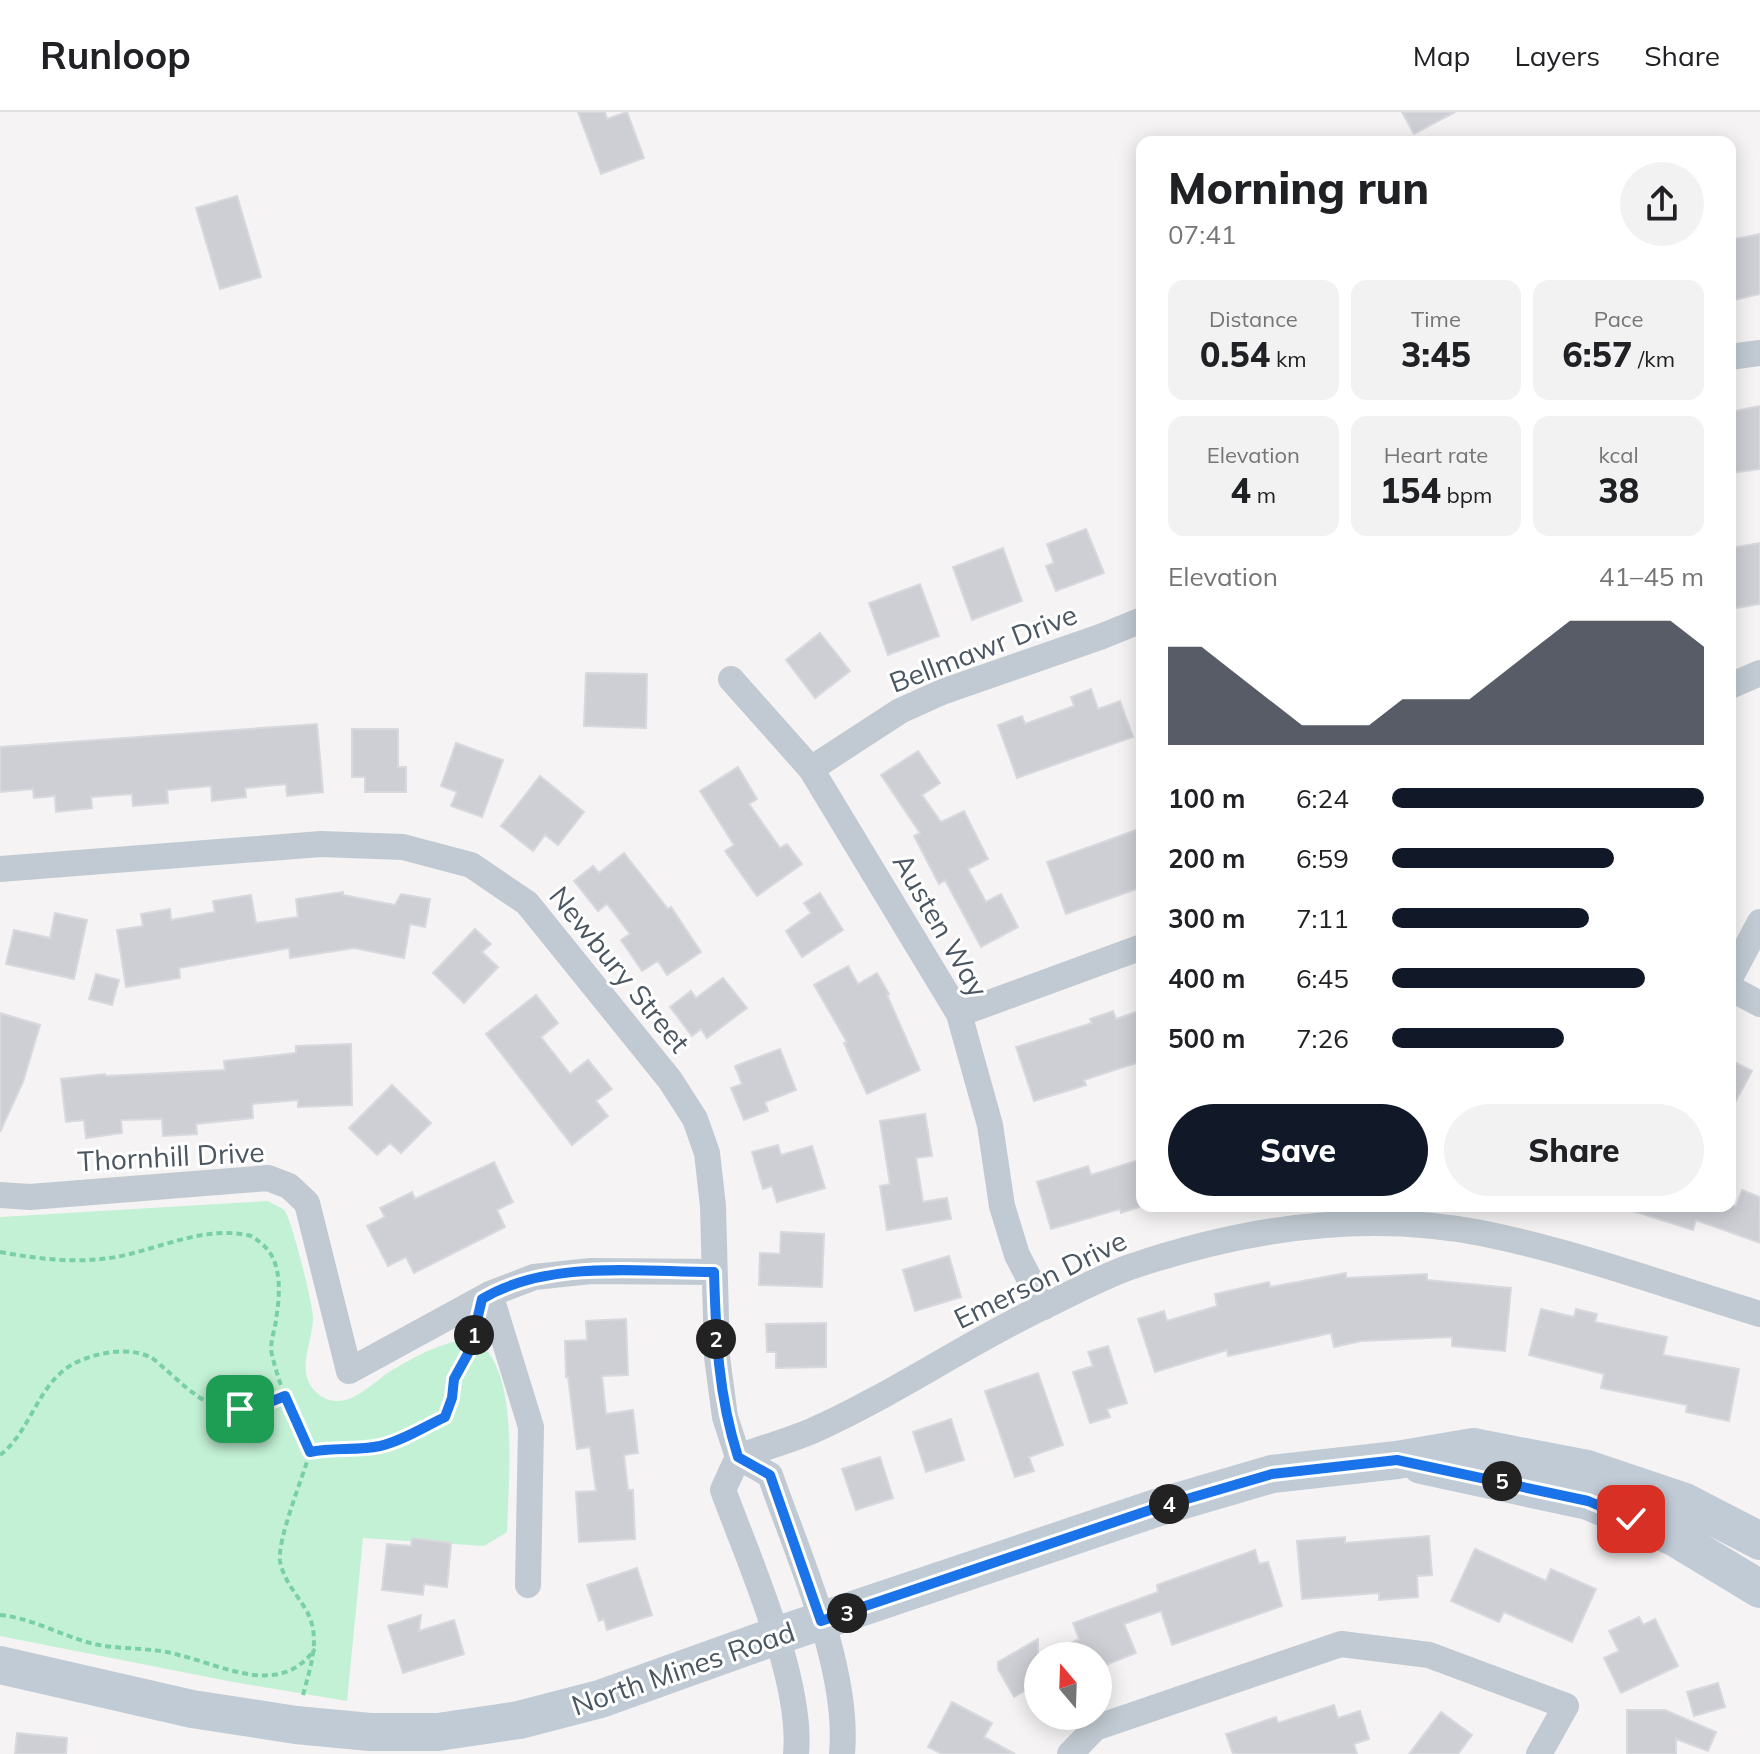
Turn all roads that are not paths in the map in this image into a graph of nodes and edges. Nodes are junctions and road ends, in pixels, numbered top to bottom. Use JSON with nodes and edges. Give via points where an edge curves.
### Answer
{"nodes":[{"id":1,"x":1760,"y":353,"type":"edge"},
{"id":2,"x":1736,"y":356,"type":"edge"},
{"id":3,"x":1136,"y":622,"type":"edge"},
{"id":4,"x":1760,"y":673,"type":"edge"},
{"id":5,"x":731,"y":679,"type":"dead end"},
{"id":6,"x":1736,"y":683,"type":"edge"},
{"id":7,"x":811,"y":769,"type":"junction"},
{"id":8,"x":0,"y":869,"type":"edge"},
{"id":9,"x":1760,"y":922,"type":"edge"},
{"id":10,"x":1136,"y":949,"type":"edge"},
{"id":11,"x":1736,"y":967,"type":"edge"},
{"id":12,"x":1736,"y":991,"type":"edge"},
{"id":13,"x":1760,"y":1004,"type":"edge"},
{"id":14,"x":959,"y":1014,"type":"junction"},
{"id":15,"x":0,"y":1195,"type":"edge"},
{"id":16,"x":714,"y":1272,"type":"junction"},
{"id":17,"x":486,"y":1297,"type":"junction"},
{"id":18,"x":1044,"y":1307,"type":"junction"},
{"id":19,"x":1760,"y":1314,"type":"edge"},
{"id":20,"x":738,"y":1457,"type":"junction"},
{"id":21,"x":1397,"y":1460,"type":"junction"},
{"id":22,"x":1760,"y":1541,"type":"edge"},
{"id":23,"x":528,"y":1585,"type":"dead end"},
{"id":24,"x":1760,"y":1589,"type":"edge"},
{"id":25,"x":821,"y":1621,"type":"junction"},
{"id":26,"x":776,"y":1636,"type":"junction"},
{"id":27,"x":0,"y":1665,"type":"edge"},
{"id":28,"x":796,"y":1754,"type":"edge"},
{"id":29,"x":842,"y":1754,"type":"edge"},
{"id":30,"x":1070,"y":1754,"type":"edge"},
{"id":31,"x":1539,"y":1754,"type":"edge"}],
"edges":[{"from":1,"to":2,"type":"street"},
{"from":3,"to":7,"type":"street","name":"Bellmawr Drive","via":[[942,692],[900,711]]},
{"from":4,"to":6,"type":"street"},
{"from":5,"to":7,"type":"street","name":"Austen Way"},
{"from":7,"to":14,"type":"street","name":"Austen Way"},
{"from":8,"to":16,"type":"street","name":"Newbury Street","via":[[321,844],[403,847],[471,865],[527,903],[670,1080],[695,1119],[707,1153]]},
{"from":9,"to":11,"type":"street"},
{"from":10,"to":14,"type":"street"},
{"from":12,"to":13,"type":"street"},
{"from":14,"to":18,"type":"street","name":"Austen Way","via":[[990,1125],[1002,1206],[1017,1255]]},
{"from":15,"to":17,"type":"street","name":"Thornhill Drive","via":[[268,1178],[289,1186],[307,1203],[349,1371]]},
{"from":16,"to":17,"type":"street","name":"Thornhill Drive","via":[[591,1271],[534,1277]]},
{"from":16,"to":20,"type":"street","name":"Newbury Street","via":[[717,1357],[725,1417]]},
{"from":17,"to":23,"type":"street","via":[[531,1427]]},
{"from":18,"to":19,"type":"street","name":"Emerson Drive","via":[[1127,1268],[1219,1242],[1311,1225],[1391,1223],[1479,1233],[1569,1254]]},
{"from":18,"to":20,"type":"street","name":"Emerson Drive","via":[[811,1431]]},
{"from":20,"to":25,"type":"street","via":[[770,1475]]},
{"from":20,"to":26,"type":"street","via":[[723,1490]]},
{"from":21,"to":22,"type":"main road","name":"North Mines Road","via":[[1473,1447],[1587,1469],[1685,1502]]},
{"from":21,"to":24,"type":"main road","name":"North Mines Road","via":[[1588,1501],[1674,1537]]},
{"from":21,"to":25,"type":"main road","name":"North Mines Road","via":[[1272,1474]]},
{"from":25,"to":26,"type":"main road","name":"North Mines Road"},
{"from":25,"to":29,"type":"street","via":[[838,1692]]},
{"from":26,"to":27,"type":"main road","name":"North Mines Road","via":[[600,1699],[519,1720],[438,1732],[296,1725],[192,1709]]},
{"from":26,"to":28,"type":"street","via":[[793,1701]]},
{"from":30,"to":31,"type":"street","via":[[1095,1728],[1341,1644],[1429,1655],[1566,1706]]}]}
